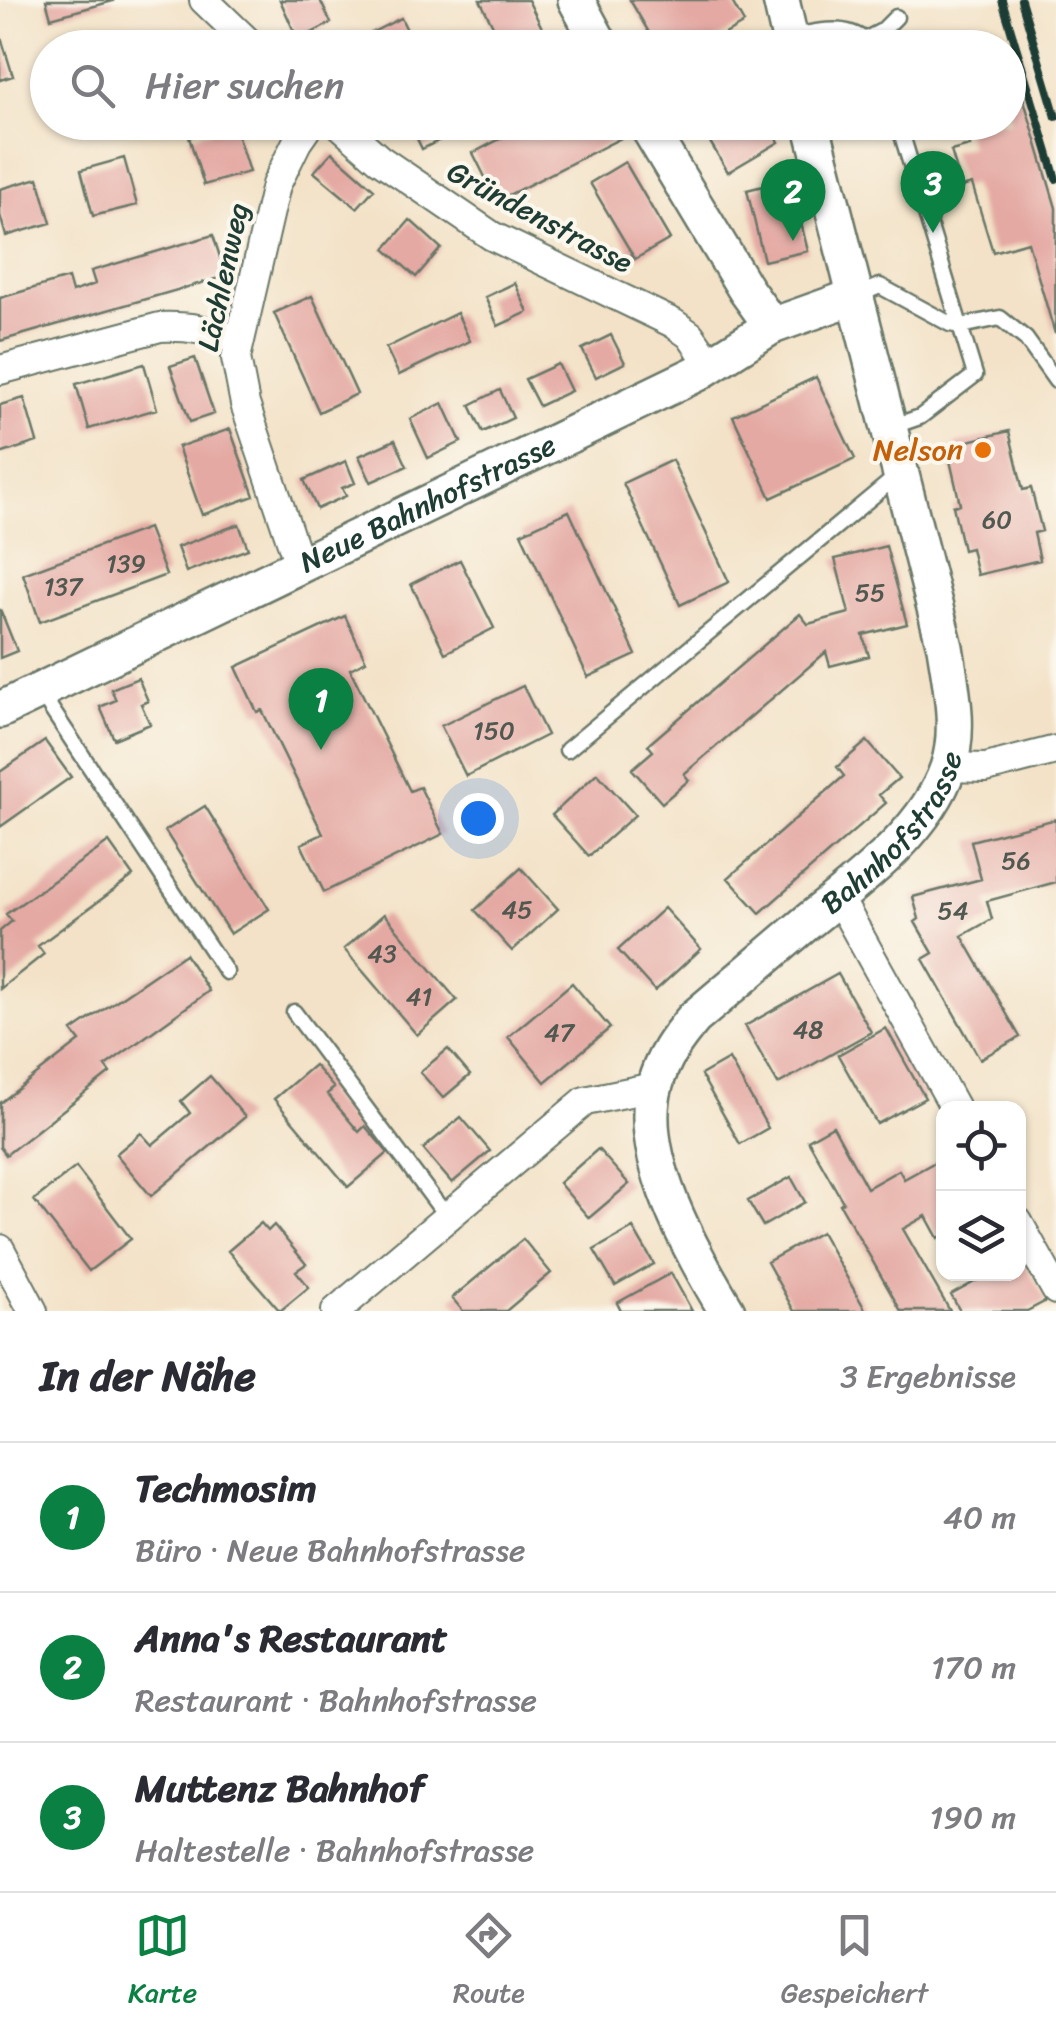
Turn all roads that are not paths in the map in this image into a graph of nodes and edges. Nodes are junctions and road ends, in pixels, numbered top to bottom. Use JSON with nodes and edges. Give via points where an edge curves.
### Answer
{"nodes":[{"id":1,"x":204,"y":0,"type":"edge"},
{"id":2,"x":576,"y":0,"type":"edge"},
{"id":3,"x":781,"y":0,"type":"edge"},
{"id":4,"x":896,"y":17,"type":"dead end"},
{"id":5,"x":235,"y":30,"type":"edge"},
{"id":6,"x":592,"y":30,"type":"edge"},
{"id":7,"x":787,"y":30,"type":"edge"},
{"id":8,"x":883,"y":30,"type":"edge"},
{"id":9,"x":299,"y":140,"type":"edge"},
{"id":10,"x":358,"y":140,"type":"edge"},
{"id":11,"x":656,"y":140,"type":"edge"},
{"id":12,"x":816,"y":140,"type":"edge"},
{"id":13,"x":904,"y":140,"type":"edge"},
{"id":14,"x":856,"y":296,"type":"junction"},
{"id":15,"x":772,"y":326,"type":"junction"},
{"id":16,"x":961,"y":326,"type":"junction"},
{"id":17,"x":239,"y":342,"type":"junction"},
{"id":18,"x":711,"y":365,"type":"junction"},
{"id":19,"x":0,"y":370,"type":"edge"},
{"id":20,"x":1056,"y":380,"type":"edge"},
{"id":21,"x":891,"y":428,"type":"junction"},
{"id":22,"x":901,"y":472,"type":"junction"},
{"id":23,"x":299,"y":564,"type":"junction"},
{"id":24,"x":39,"y":691,"type":"junction"},
{"id":25,"x":0,"y":710,"type":"edge"},
{"id":26,"x":568,"y":750,"type":"dead end"},
{"id":27,"x":1056,"y":750,"type":"edge"},
{"id":28,"x":948,"y":767,"type":"junction"},
{"id":29,"x":838,"y":897,"type":"junction"},
{"id":30,"x":226,"y":972,"type":"dead end"},
{"id":31,"x":294,"y":1012,"type":"dead end"},
{"id":32,"x":654,"y":1087,"type":"junction"},
{"id":33,"x":952,"y":1101,"type":"edge"},
{"id":34,"x":447,"y":1217,"type":"junction"},
{"id":35,"x":1026,"y":1236,"type":"edge"},
{"id":36,"x":0,"y":1249,"type":"edge"},
{"id":37,"x":1056,"y":1290,"type":"edge"},
{"id":38,"x":32,"y":1311,"type":"edge"},
{"id":39,"x":336,"y":1311,"type":"edge"},
{"id":40,"x":727,"y":1311,"type":"edge"}],
"edges":[{"from":1,"to":5,"type":"street"},
{"from":2,"to":6,"type":"street"},
{"from":3,"to":7,"type":"street"},
{"from":4,"to":8,"type":"lane"},
{"from":9,"to":17,"type":"street","name":"Lächlenweg","via":[[276,185]]},
{"from":10,"to":18,"type":"street","name":"Gründenstrasse","via":[[492,236],[673,323]]},
{"from":11,"to":15,"type":"street"},
{"from":12,"to":14,"type":"street","name":"Bahnhofstrasse"},
{"from":13,"to":16,"type":"lane"},
{"from":14,"to":15,"type":"street","name":"Neue Bahnhofstrasse"},
{"from":14,"to":16,"type":"lane","via":[[880,286]]},
{"from":14,"to":21,"type":"street","name":"Bahnhofstrasse"},
{"from":15,"to":18,"type":"street","name":"Neue Bahnhofstrasse"},
{"from":16,"to":20,"type":"lane","via":[[1000,318],[1026,339]]},
{"from":16,"to":21,"type":"lane","via":[[975,375],[920,417]]},
{"from":17,"to":19,"type":"street","via":[[187,326],[160,327]]},
{"from":17,"to":23,"type":"street","name":"Lächlenweg","via":[[237,376]]},
{"from":18,"to":23,"type":"street","name":"Neue Bahnhofstrasse"},
{"from":21,"to":22,"type":"street","name":"Bahnhofstrasse"},
{"from":22,"to":26,"type":"lane"},
{"from":22,"to":28,"type":"street","name":"Bahnhofstrasse","via":[[948,664],[955,725]]},
{"from":23,"to":24,"type":"street","name":"Neue Bahnhofstrasse"},
{"from":24,"to":25,"type":"street","name":"Neue Bahnhofstrasse"},
{"from":24,"to":30,"type":"lane"},
{"from":27,"to":28,"type":"street","via":[[986,768]]},
{"from":28,"to":29,"type":"street","name":"Bahnhofstrasse","via":[[935,796],[899,840]]},
{"from":29,"to":32,"type":"street","name":"Bahnhofstrasse","via":[[694,1018],[670,1046]]},
{"from":29,"to":33,"type":"street"},
{"from":31,"to":34,"type":"lane"},
{"from":32,"to":34,"type":"street","via":[[585,1101]]},
{"from":32,"to":40,"type":"street","via":[[662,1180]]},
{"from":34,"to":39,"type":"street"},
{"from":35,"to":37,"type":"street"},
{"from":36,"to":38,"type":"street"}]}
